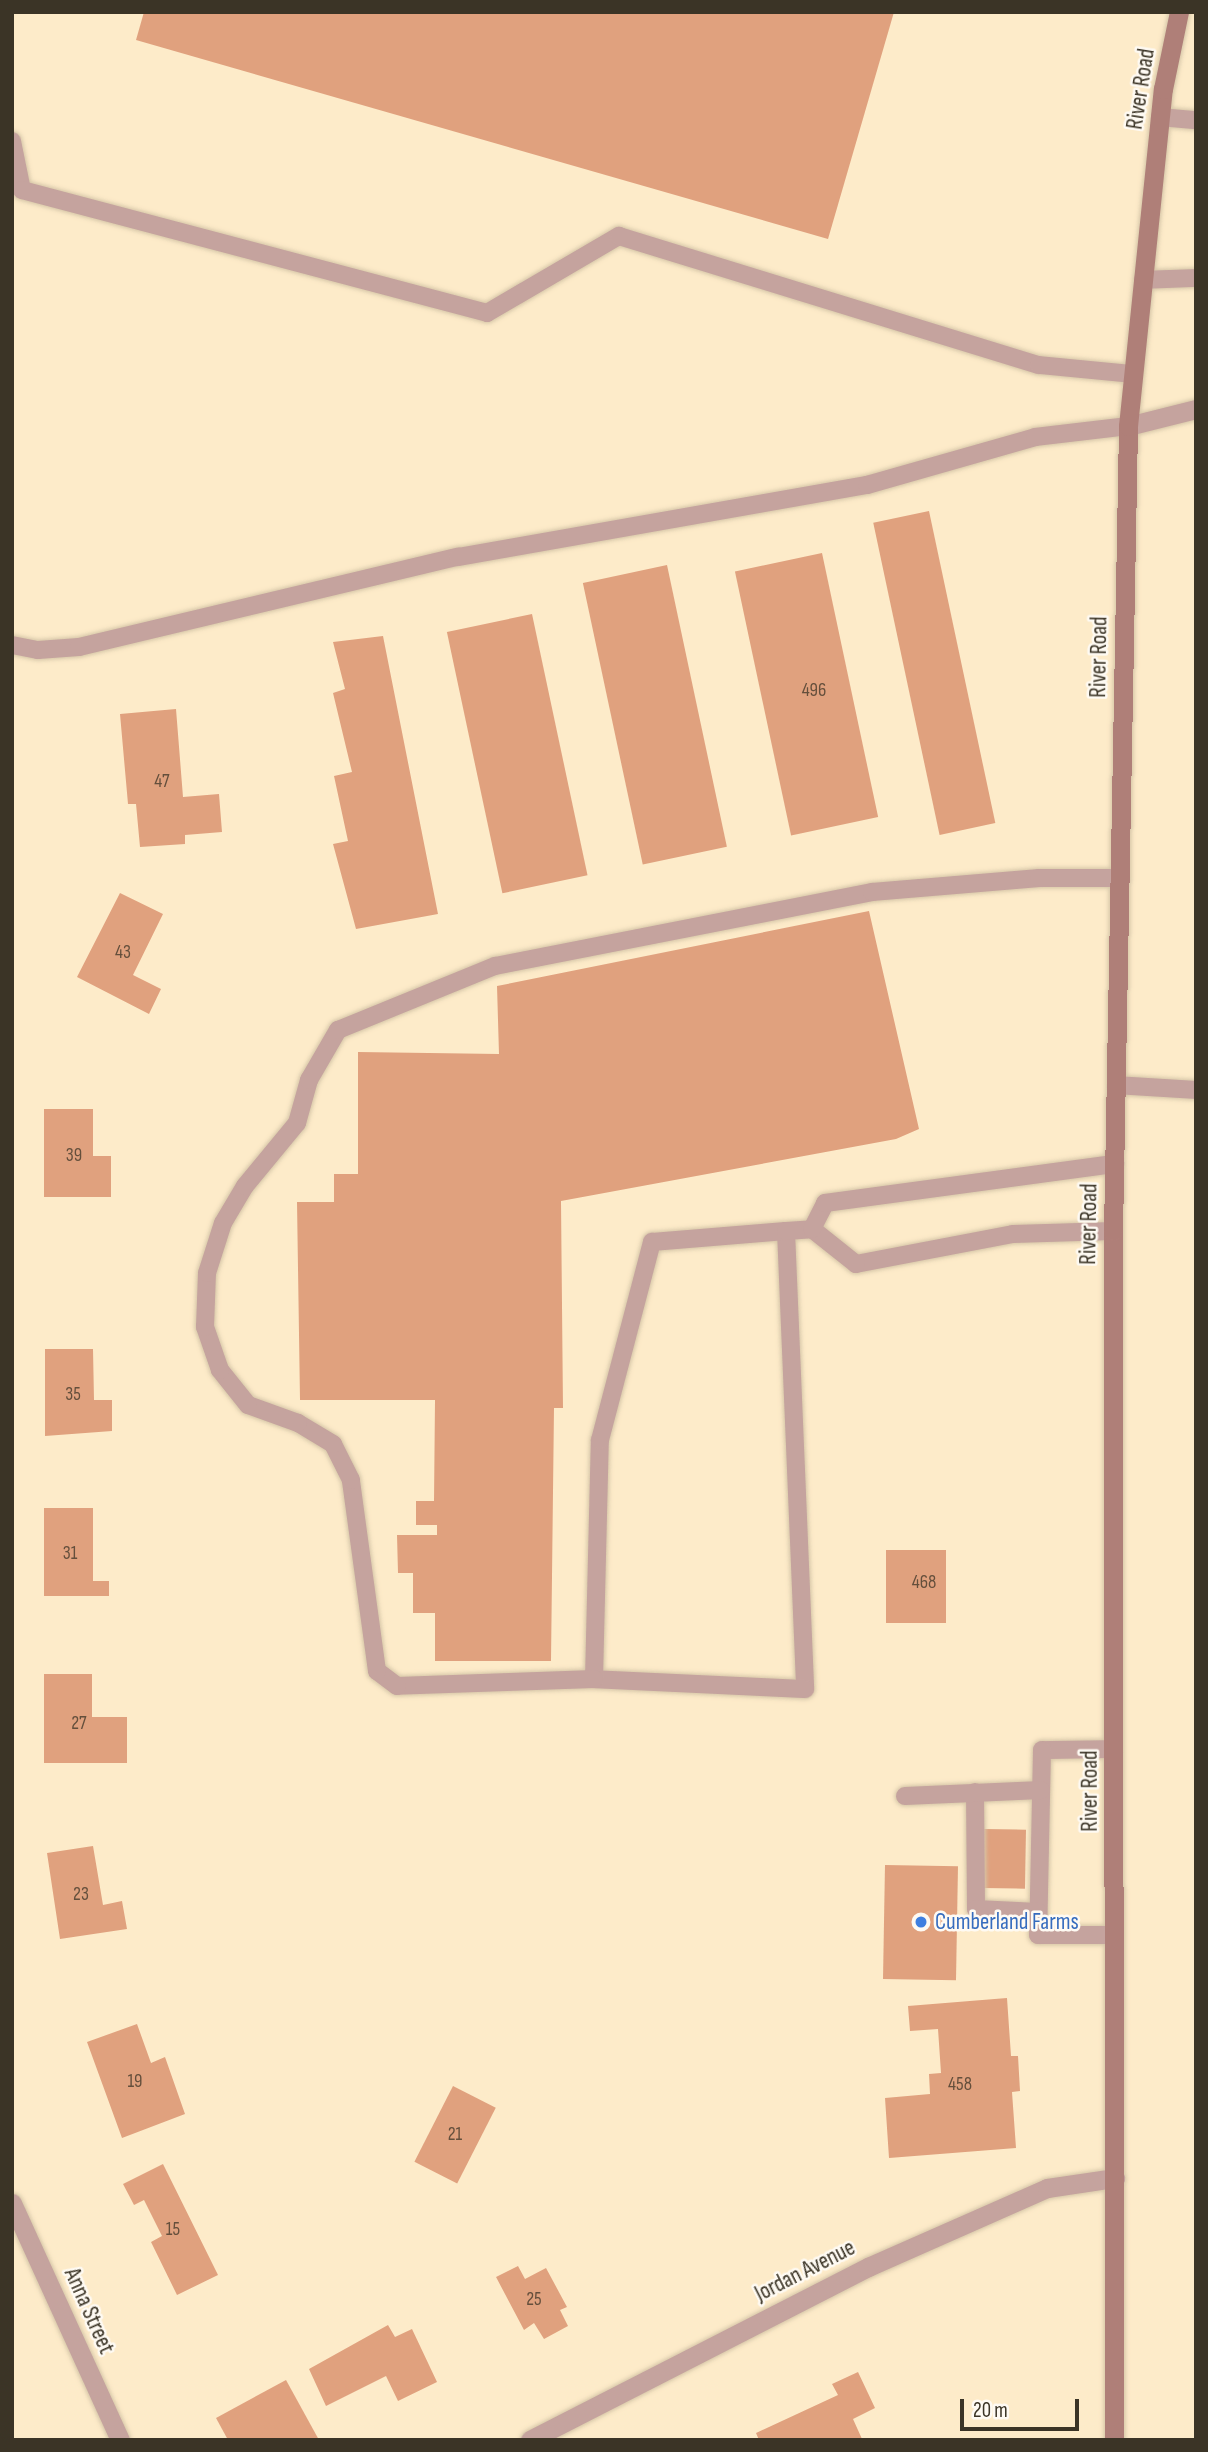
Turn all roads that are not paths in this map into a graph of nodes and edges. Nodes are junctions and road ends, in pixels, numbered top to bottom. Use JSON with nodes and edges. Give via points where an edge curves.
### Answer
{"nodes":[{"id":1,"x":1179,"y":12,"type":"edge"},
{"id":2,"x":1160,"y":117,"type":"junction"},
{"id":3,"x":1196,"y":120,"type":"edge"},
{"id":4,"x":12,"y":141,"type":"edge"},
{"id":5,"x":1196,"y":278,"type":"edge"},
{"id":6,"x":1143,"y":280,"type":"junction"},
{"id":7,"x":1133,"y":374,"type":"junction"},
{"id":8,"x":1196,"y":409,"type":"edge"},
{"id":9,"x":1128,"y":426,"type":"junction"},
{"id":10,"x":12,"y":645,"type":"edge"},
{"id":11,"x":1120,"y":878,"type":"junction"},
{"id":12,"x":1116,"y":1085,"type":"junction"},
{"id":13,"x":1196,"y":1090,"type":"edge"},
{"id":14,"x":1115,"y":1164,"type":"junction"},
{"id":15,"x":812,"y":1229,"type":"junction"},
{"id":16,"x":786,"y":1231,"type":"junction"},
{"id":17,"x":1113,"y":1231,"type":"junction"},
{"id":18,"x":594,"y":1679,"type":"junction"},
{"id":19,"x":1114,"y":1749,"type":"junction"},
{"id":20,"x":1041,"y":1790,"type":"junction"},
{"id":21,"x":975,"y":1792,"type":"junction"},
{"id":22,"x":905,"y":1796,"type":"dead end"},
{"id":23,"x":1038,"y":1912,"type":"junction"},
{"id":24,"x":1114,"y":1935,"type":"junction"},
{"id":25,"x":1115,"y":2178,"type":"junction"},
{"id":26,"x":12,"y":2203,"type":"edge"},
{"id":27,"x":120,"y":2440,"type":"edge"},
{"id":28,"x":530,"y":2440,"type":"edge"},
{"id":29,"x":1114,"y":2440,"type":"edge"}],
"edges":[{"from":1,"to":2,"type":"main road","name":"River Road"},
{"from":2,"to":3,"type":"lane"},
{"from":2,"to":6,"type":"main road","name":"River Road"},
{"from":4,"to":7,"type":"lane","via":[[22,190],[487,313],[619,236],[1039,365]]},
{"from":5,"to":6,"type":"lane"},
{"from":6,"to":7,"type":"main road","name":"River Road"},
{"from":7,"to":9,"type":"main road","name":"River Road"},
{"from":8,"to":9,"type":"street"},
{"from":9,"to":10,"type":"lane","via":[[1035,437],[866,485],[458,557],[79,647],[38,650]]},
{"from":9,"to":11,"type":"main road","name":"River Road"},
{"from":11,"to":12,"type":"main road","name":"River Road"},
{"from":11,"to":18,"type":"lane","via":[[1039,878],[872,892],[495,966],[338,1030],[309,1080],[298,1123],[245,1186],[223,1223],[206,1273],[205,1327],[220,1370],[248,1405],[298,1423],[333,1444],[351,1480],[377,1671],[397,1686]]},
{"from":12,"to":13,"type":"lane"},
{"from":12,"to":14,"type":"main road","name":"River Road"},
{"from":14,"to":15,"type":"lane","via":[[825,1203]]},
{"from":14,"to":17,"type":"main road","name":"River Road"},
{"from":15,"to":16,"type":"lane"},
{"from":15,"to":17,"type":"lane","via":[[856,1264],[1013,1234]]},
{"from":16,"to":18,"type":"lane","via":[[652,1242],[600,1440]]},
{"from":16,"to":18,"type":"lane","via":[[805,1689]]},
{"from":17,"to":19,"type":"main road","name":"River Road"},
{"from":19,"to":20,"type":"lane","via":[[1042,1750]]},
{"from":19,"to":24,"type":"main road","name":"River Road"},
{"from":20,"to":21,"type":"lane"},
{"from":20,"to":23,"type":"lane"},
{"from":21,"to":22,"type":"lane"},
{"from":21,"to":23,"type":"lane","via":[[976,1909]]},
{"from":23,"to":24,"type":"lane","via":[[1038,1935]]},
{"from":24,"to":25,"type":"main road","name":"River Road"},
{"from":25,"to":28,"type":"street","name":"Jordan Avenue","via":[[1047,2188],[868,2267]]},
{"from":25,"to":29,"type":"main road","name":"River Road"},
{"from":26,"to":27,"type":"street","name":"Anna Street"}]}
